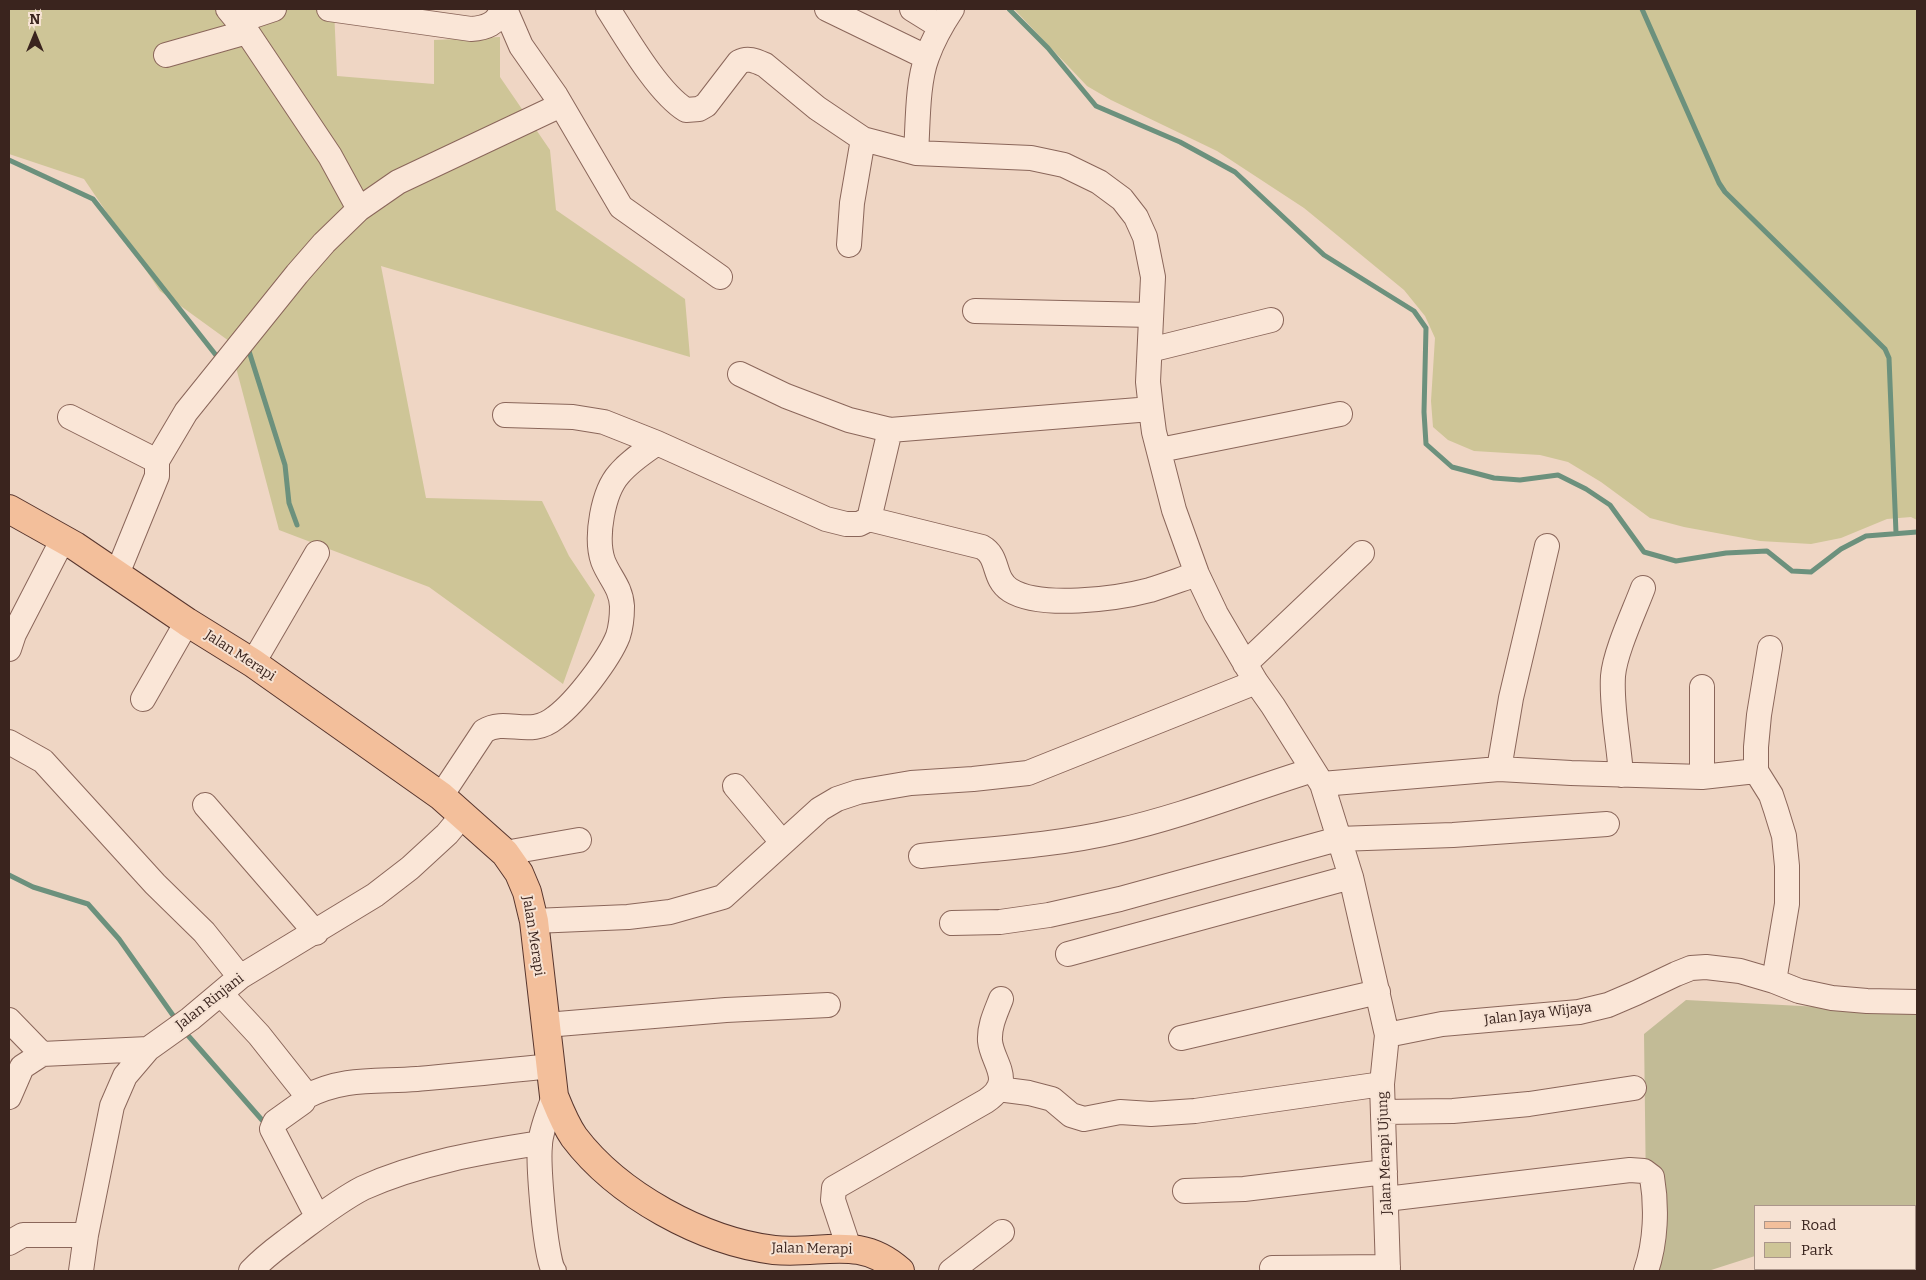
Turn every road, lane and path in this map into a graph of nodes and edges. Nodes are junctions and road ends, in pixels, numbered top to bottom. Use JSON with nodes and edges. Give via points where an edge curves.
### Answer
{"nodes":[{"id":1,"x":274,"y":9,"type":"edge"},
{"id":2,"x":329,"y":9,"type":"edge"},
{"id":3,"x":503,"y":9,"type":"edge"},
{"id":4,"x":608,"y":9,"type":"edge"},
{"id":5,"x":827,"y":9,"type":"edge"},
{"id":6,"x":912,"y":9,"type":"edge"},
{"id":7,"x":946,"y":18,"type":"edge"},
{"id":8,"x":238,"y":21,"type":"edge"},
{"id":9,"x":166,"y":55,"type":"dead end"},
{"id":10,"x":926,"y":57,"type":"junction"},
{"id":11,"x":561,"y":105,"type":"junction"},
{"id":12,"x":863,"y":139,"type":"junction"},
{"id":13,"x":916,"y":153,"type":"junction"},
{"id":14,"x":360,"y":209,"type":"junction"},
{"id":15,"x":849,"y":245,"type":"dead end"},
{"id":16,"x":720,"y":277,"type":"dead end"},
{"id":17,"x":975,"y":310,"type":"dead end"},
{"id":18,"x":1151,"y":314,"type":"junction"},
{"id":19,"x":1272,"y":320,"type":"dead end"},
{"id":20,"x":1150,"y":350,"type":"junction"},
{"id":21,"x":740,"y":374,"type":"dead end"},
{"id":22,"x":1151,"y":410,"type":"junction"},
{"id":23,"x":1340,"y":414,"type":"dead end"},
{"id":24,"x":505,"y":415,"type":"dead end"},
{"id":25,"x":70,"y":417,"type":"dead end"},
{"id":26,"x":890,"y":430,"type":"junction"},
{"id":27,"x":657,"y":443,"type":"junction"},
{"id":28,"x":1160,"y":450,"type":"junction"},
{"id":29,"x":157,"y":460,"type":"junction"},
{"id":30,"x":9,"y":509,"type":"edge"},
{"id":31,"x":869,"y":519,"type":"junction"},
{"id":32,"x":63,"y":539,"type":"junction"},
{"id":33,"x":1547,"y":546,"type":"dead end"},
{"id":34,"x":317,"y":553,"type":"dead end"},
{"id":35,"x":1362,"y":553,"type":"dead end"},
{"id":36,"x":117,"y":574,"type":"junction"},
{"id":37,"x":1198,"y":574,"type":"junction"},
{"id":38,"x":1643,"y":588,"type":"dead end"},
{"id":39,"x":187,"y":622,"type":"junction"},
{"id":40,"x":1770,"y":648,"type":"dead end"},
{"id":41,"x":9,"y":649,"type":"edge"},
{"id":42,"x":253,"y":663,"type":"junction"},
{"id":43,"x":1250,"y":673,"type":"junction"},
{"id":44,"x":1702,"y":687,"type":"dead end"},
{"id":45,"x":143,"y":699,"type":"dead end"},
{"id":46,"x":9,"y":742,"type":"edge"},
{"id":47,"x":1499,"y":769,"type":"junction"},
{"id":48,"x":1756,"y":771,"type":"junction"},
{"id":49,"x":1621,"y":775,"type":"junction"},
{"id":50,"x":1317,"y":777,"type":"junction"},
{"id":51,"x":1702,"y":777,"type":"junction"},
{"id":52,"x":735,"y":786,"type":"dead end"},
{"id":53,"x":441,"y":796,"type":"junction"},
{"id":54,"x":204,"y":805,"type":"dead end"},
{"id":55,"x":462,"y":816,"type":"junction"},
{"id":56,"x":1607,"y":824,"type":"dead end"},
{"id":57,"x":1338,"y":839,"type":"junction"},
{"id":58,"x":578,"y":840,"type":"dead end"},
{"id":59,"x":782,"y":842,"type":"junction"},
{"id":60,"x":505,"y":853,"type":"junction"},
{"id":61,"x":921,"y":856,"type":"dead end"},
{"id":62,"x":1351,"y":877,"type":"junction"},
{"id":63,"x":534,"y":921,"type":"junction"},
{"id":64,"x":952,"y":923,"type":"dead end"},
{"id":65,"x":316,"y":933,"type":"junction"},
{"id":66,"x":1068,"y":954,"type":"dead end"},
{"id":67,"x":240,"y":977,"type":"junction"},
{"id":68,"x":1774,"y":981,"type":"junction"},
{"id":69,"x":1378,"y":992,"type":"junction"},
{"id":70,"x":221,"y":994,"type":"junction"},
{"id":71,"x":1001,"y":998,"type":"dead end"},
{"id":72,"x":1917,"y":1002,"type":"edge"},
{"id":73,"x":828,"y":1005,"type":"dead end"},
{"id":74,"x":9,"y":1020,"type":"edge"},
{"id":75,"x":546,"y":1025,"type":"junction"},
{"id":76,"x":1387,"y":1035,"type":"junction"},
{"id":77,"x":1181,"y":1038,"type":"dead end"},
{"id":78,"x":148,"y":1049,"type":"junction"},
{"id":79,"x":42,"y":1054,"type":"junction"},
{"id":80,"x":550,"y":1066,"type":"junction"},
{"id":81,"x":1382,"y":1084,"type":"junction"},
{"id":82,"x":1634,"y":1088,"type":"dead end"},
{"id":83,"x":998,"y":1089,"type":"junction"},
{"id":84,"x":554,"y":1096,"type":"junction"},
{"id":85,"x":9,"y":1097,"type":"edge"},
{"id":86,"x":305,"y":1098,"type":"junction"},
{"id":87,"x":1384,"y":1112,"type":"junction"},
{"id":88,"x":540,"y":1144,"type":"junction"},
{"id":89,"x":1385,"y":1172,"type":"junction"},
{"id":90,"x":1185,"y":1190,"type":"dead end"},
{"id":91,"x":1386,"y":1199,"type":"junction"},
{"id":92,"x":317,"y":1216,"type":"junction"},
{"id":93,"x":1002,"y":1232,"type":"dead end"},
{"id":94,"x":86,"y":1235,"type":"junction"},
{"id":95,"x":9,"y":1243,"type":"edge"},
{"id":96,"x":849,"y":1248,"type":"junction"},
{"id":97,"x":1272,"y":1268,"type":"dead end"},
{"id":98,"x":1388,"y":1269,"type":"edge"},
{"id":99,"x":81,"y":1271,"type":"edge"},
{"id":100,"x":251,"y":1271,"type":"edge"},
{"id":101,"x":554,"y":1271,"type":"edge"},
{"id":102,"x":900,"y":1271,"type":"edge"},
{"id":103,"x":950,"y":1271,"type":"edge"},
{"id":104,"x":1646,"y":1271,"type":"edge"}],
"edges":[{"from":1,"to":8,"type":"street"},
{"from":2,"to":3,"type":"street","via":[[471,29],[487,27],[495,22]]},
{"from":3,"to":11,"type":"street","via":[[521,46]]},
{"from":4,"to":12,"type":"street","name":"Jalan Merapi Ujung","via":[[636,53],[670,96],[686,110],[699,110],[706,106],[734,66],[750,60],[765,65],[817,108]]},
{"from":5,"to":10,"type":"street"},
{"from":6,"to":7,"type":"street"},
{"from":7,"to":10,"type":"street"},
{"from":8,"to":9,"type":"street"},
{"from":8,"to":14,"type":"street","via":[[330,156]]},
{"from":10,"to":13,"type":"street"},
{"from":11,"to":14,"type":"street","via":[[398,182]]},
{"from":11,"to":16,"type":"street","via":[[621,207]]},
{"from":12,"to":13,"type":"street","name":"Jalan Merapi Ujung"},
{"from":12,"to":15,"type":"street","via":[[852,203]]},
{"from":13,"to":18,"type":"street","name":"Jalan Merapi Ujung","via":[[1031,158],[1064,165],[1099,182],[1122,199],[1136,217],[1145,237],[1153,277]]},
{"from":14,"to":29,"type":"street","via":[[324,243],[241,342],[186,412]]},
{"from":17,"to":18,"type":"street"},
{"from":18,"to":20,"type":"street","name":"Jalan Merapi Ujung"},
{"from":19,"to":20,"type":"street"},
{"from":20,"to":22,"type":"street","name":"Jalan Merapi Ujung","via":[[1148,382]]},
{"from":21,"to":26,"type":"street","via":[[849,420]]},
{"from":22,"to":26,"type":"street"},
{"from":22,"to":28,"type":"street","name":"Jalan Merapi Ujung"},
{"from":23,"to":28,"type":"street"},
{"from":24,"to":27,"type":"street","via":[[573,417],[604,422]]},
{"from":25,"to":29,"type":"street"},
{"from":26,"to":31,"type":"street"},
{"from":27,"to":31,"type":"street","via":[[826,519],[859,524]]},
{"from":27,"to":53,"type":"street","via":[[617,475],[599,529],[604,562],[616,583],[622,605],[618,635],[609,654],[567,708],[549,723],[533,728],[491,727],[484,731]]},
{"from":28,"to":37,"type":"street","name":"Jalan Merapi Ujung","via":[[1174,510]]},
{"from":29,"to":36,"type":"street","via":[[157,476]]},
{"from":30,"to":32,"type":"main road","name":"Jalan Merapi"},
{"from":31,"to":37,"type":"street","via":[[982,547],[992,556],[996,574],[1002,583],[1019,595],[1031,598],[1077,600],[1114,597],[1150,590]]},
{"from":32,"to":36,"type":"main road","name":"Jalan Merapi"},
{"from":32,"to":41,"type":"street"},
{"from":33,"to":47,"type":"street","via":[[1511,698]]},
{"from":34,"to":42,"type":"street"},
{"from":35,"to":43,"type":"street"},
{"from":36,"to":39,"type":"main road","name":"Jalan Merapi"},
{"from":37,"to":43,"type":"street","name":"Jalan Merapi Ujung","via":[[1216,614]]},
{"from":38,"to":49,"type":"street","via":[[1613,675]]},
{"from":39,"to":42,"type":"main road","name":"Jalan Merapi"},
{"from":39,"to":45,"type":"street"},
{"from":40,"to":48,"type":"street","via":[[1759,715]]},
{"from":42,"to":53,"type":"main road","name":"Jalan Merapi"},
{"from":43,"to":50,"type":"street","name":"Jalan Merapi Ujung"},
{"from":43,"to":59,"type":"street","via":[[1028,773],[911,783],[836,799]]},
{"from":44,"to":51,"type":"street"},
{"from":46,"to":67,"type":"street","via":[[43,761],[155,884],[204,932]]},
{"from":47,"to":49,"type":"street"},
{"from":47,"to":50,"type":"street"},
{"from":48,"to":51,"type":"street"},
{"from":48,"to":68,"type":"street","via":[[1776,810],[1784,836],[1787,866],[1787,904]]},
{"from":49,"to":51,"type":"street"},
{"from":50,"to":57,"type":"street","name":"Jalan Merapi Ujung"},
{"from":50,"to":61,"type":"street","via":[[1117,832],[1026,847]]},
{"from":52,"to":59,"type":"street"},
{"from":53,"to":55,"type":"main road","name":"Jalan Merapi"},
{"from":54,"to":65,"type":"street"},
{"from":55,"to":60,"type":"main road","name":"Jalan Merapi"},
{"from":55,"to":65,"type":"street","name":"Jalan Rinjani","via":[[410,868]]},
{"from":56,"to":57,"type":"street"},
{"from":57,"to":62,"type":"street","name":"Jalan Merapi Ujung"},
{"from":57,"to":64,"type":"street","via":[[1050,915],[1000,922]]},
{"from":58,"to":60,"type":"street"},
{"from":59,"to":63,"type":"street","via":[[723,898],[670,912]]},
{"from":60,"to":63,"type":"main road","name":"Jalan Merapi","via":[[527,892]]},
{"from":62,"to":66,"type":"street"},
{"from":62,"to":69,"type":"street","name":"Jalan Merapi Ujung"},
{"from":63,"to":75,"type":"main road","name":"Jalan Merapi"},
{"from":65,"to":67,"type":"street","name":"Jalan Rinjani"},
{"from":67,"to":70,"type":"street","name":"Jalan Rinjani"},
{"from":68,"to":72,"type":"street","name":"Jalan Jaya Wijaya","via":[[1798,991],[1832,998]]},
{"from":68,"to":76,"type":"street","name":"Jalan Jaya Wijaya","via":[[1720,968],[1691,968],[1608,1005],[1579,1012],[1442,1024]]},
{"from":69,"to":76,"type":"street","name":"Jalan Merapi Ujung"},
{"from":69,"to":77,"type":"street"},
{"from":70,"to":78,"type":"street","name":"Jalan Rinjani"},
{"from":70,"to":86,"type":"street","via":[[304,1090]]},
{"from":71,"to":83,"type":"street","via":[[990,1032],[991,1047],[1000,1072]]},
{"from":73,"to":75,"type":"street"},
{"from":74,"to":79,"type":"street"},
{"from":75,"to":80,"type":"main road","name":"Jalan Merapi"},
{"from":76,"to":81,"type":"street","name":"Jalan Merapi Ujung"},
{"from":78,"to":79,"type":"street"},
{"from":78,"to":94,"type":"street","name":"Jalan Rinjani","via":[[125,1076],[112,1106]]},
{"from":79,"to":85,"type":"street","via":[[22,1067]]},
{"from":80,"to":84,"type":"main road","name":"Jalan Merapi"},
{"from":80,"to":86,"type":"street","via":[[346,1082]]},
{"from":81,"to":83,"type":"street","via":[[1194,1111],[1120,1112],[1084,1119],[1071,1115],[1052,1099]]},
{"from":81,"to":87,"type":"street","name":"Jalan Merapi Ujung"},
{"from":82,"to":87,"type":"street","via":[[1529,1104],[1453,1111]]},
{"from":83,"to":96,"type":"street","via":[[986,1101],[834,1188],[833,1200]]},
{"from":84,"to":88,"type":"street"},
{"from":84,"to":96,"type":"main road","name":"Jalan Merapi","via":[[574,1136],[594,1159],[643,1200],[671,1215],[703,1231],[741,1244],[775,1250]]},
{"from":86,"to":92,"type":"street","via":[[275,1122],[272,1129]]},
{"from":87,"to":89,"type":"street","name":"Jalan Merapi Ujung"},
{"from":88,"to":92,"type":"street","via":[[484,1152],[402,1174],[364,1188]]},
{"from":88,"to":101,"type":"street","via":[[546,1245]]},
{"from":89,"to":90,"type":"street","via":[[1244,1189]]},
{"from":89,"to":91,"type":"street","name":"Jalan Merapi Ujung"},
{"from":91,"to":98,"type":"street","name":"Jalan Merapi Ujung"},
{"from":91,"to":104,"type":"street","via":[[1630,1170],[1644,1171],[1652,1177],[1654,1229],[1652,1253]]},
{"from":92,"to":100,"type":"street","via":[[266,1255]]},
{"from":93,"to":103,"type":"street"},
{"from":94,"to":95,"type":"street","via":[[23,1235]]},
{"from":94,"to":99,"type":"street","name":"Jalan Rinjani"},
{"from":96,"to":102,"type":"main road","name":"Jalan Merapi","via":[[870,1252]]},
{"from":97,"to":98,"type":"street"}]}
